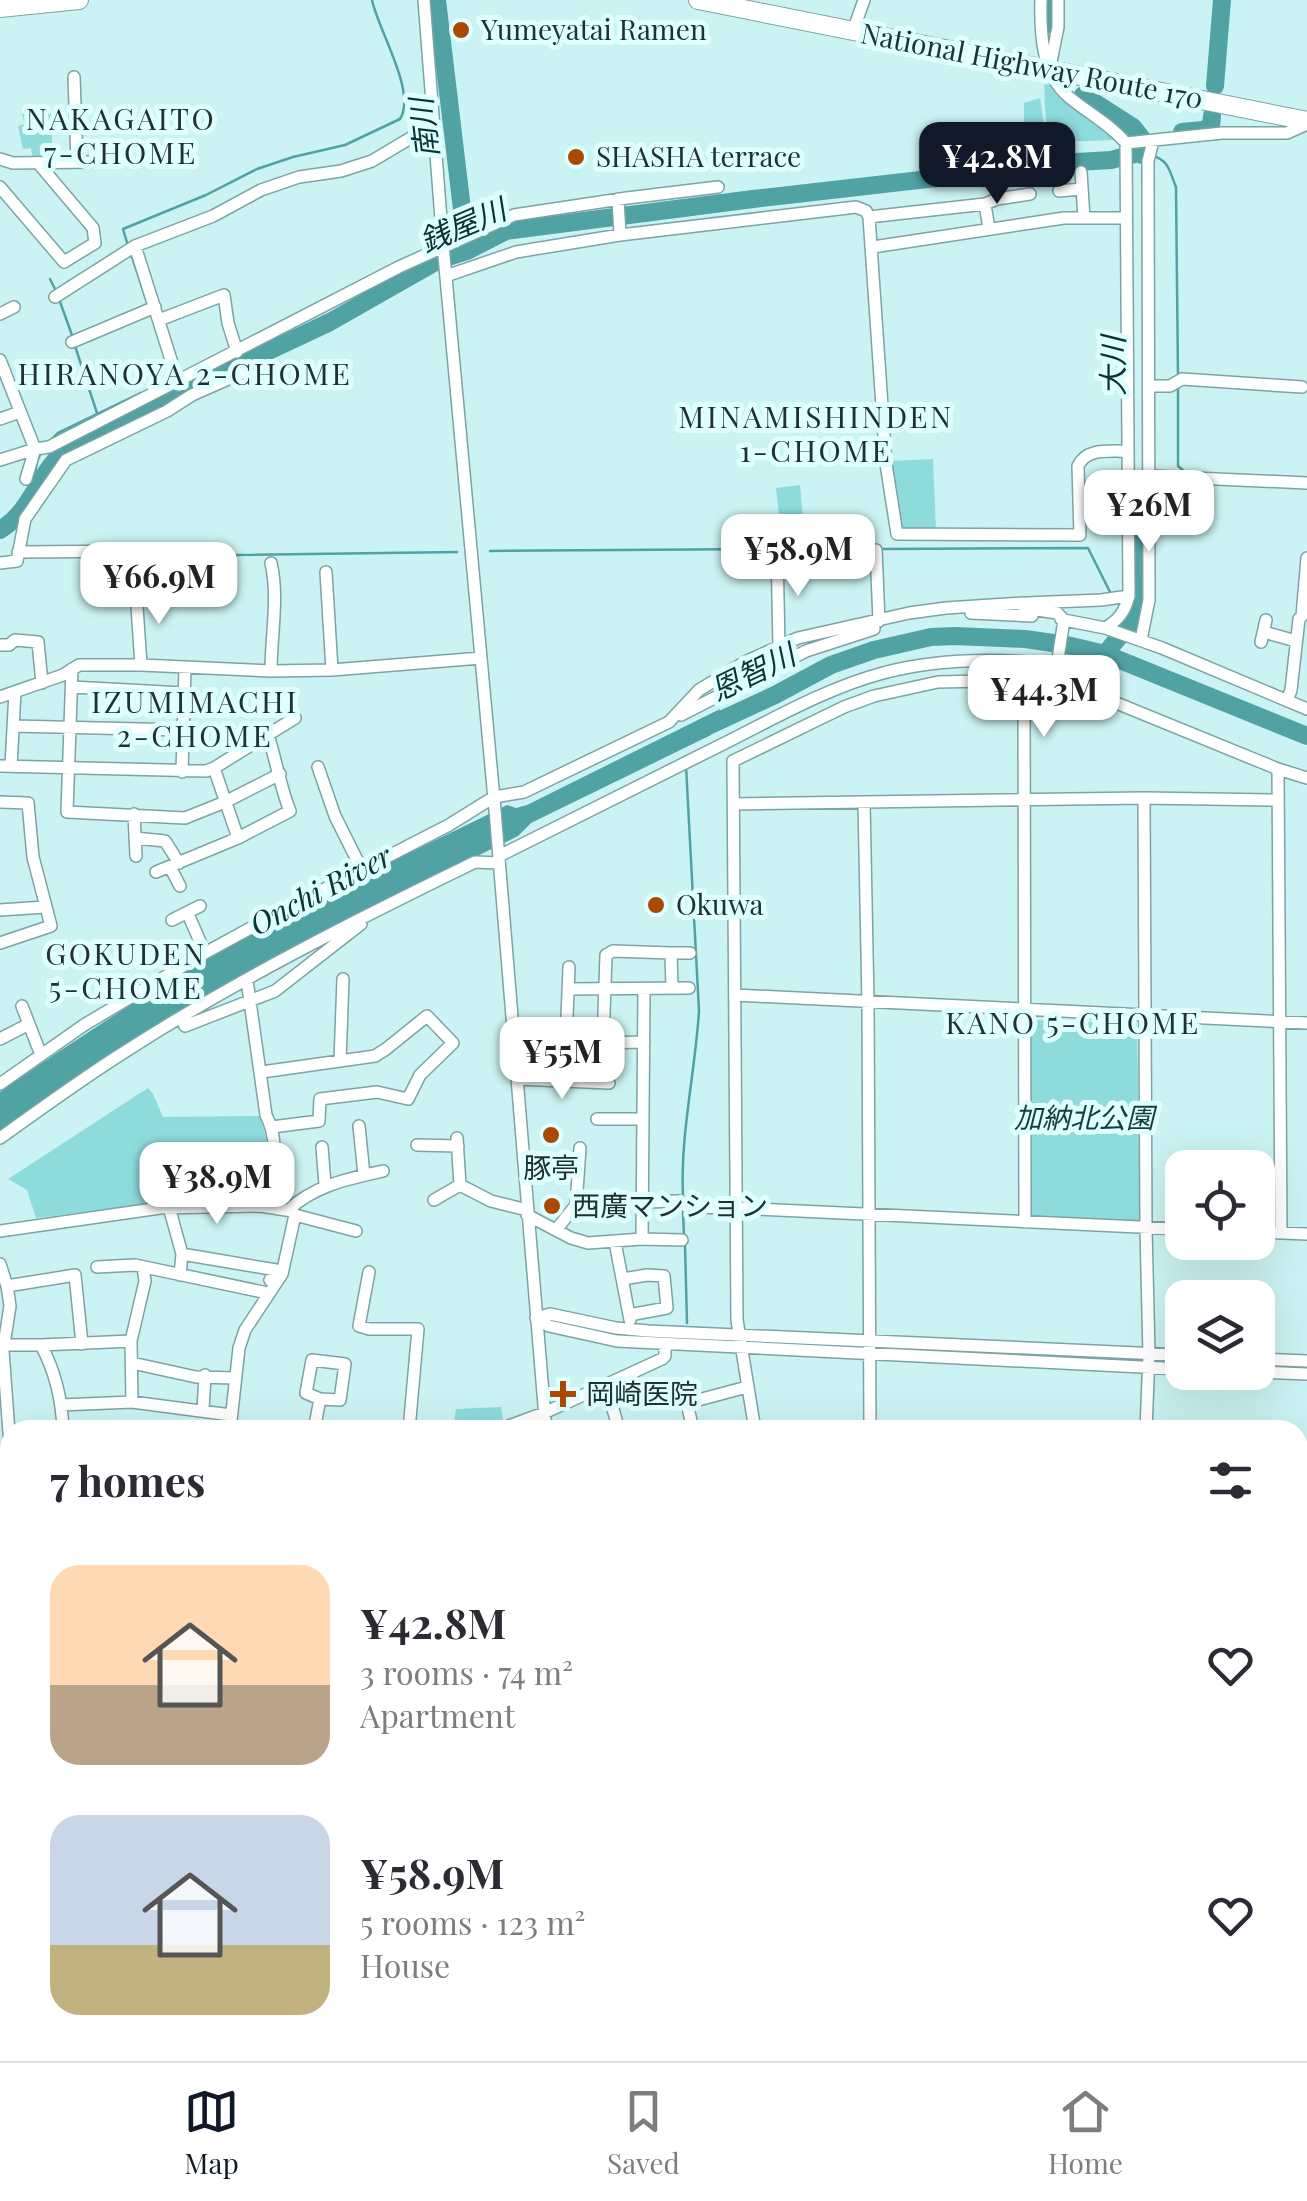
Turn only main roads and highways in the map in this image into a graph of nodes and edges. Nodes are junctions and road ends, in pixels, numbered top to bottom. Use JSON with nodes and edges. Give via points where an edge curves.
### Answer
{"nodes":[{"id":1,"x":79,"y":0,"type":"edge"},
{"id":2,"x":698,"y":0,"type":"edge"},
{"id":3,"x":722,"y":2,"type":"edge"},
{"id":4,"x":0,"y":8,"type":"edge"},
{"id":5,"x":1307,"y":122,"type":"edge"}],
"edges":[{"from":1,"to":4,"type":"highway"},
{"from":2,"to":3,"type":"highway","name":"National Highway Route 170"},
{"from":3,"to":5,"type":"highway","name":"National Highway Route 170"}]}
